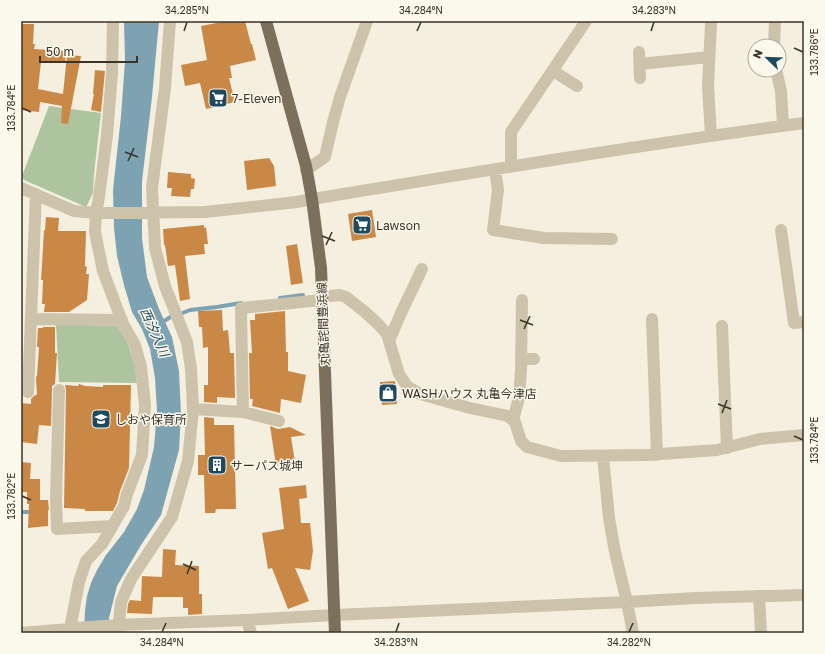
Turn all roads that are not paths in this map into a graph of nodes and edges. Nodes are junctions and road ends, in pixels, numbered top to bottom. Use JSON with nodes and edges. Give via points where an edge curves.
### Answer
{"nodes":[{"id":1,"x":113,"y":21,"type":"edge"},
{"id":2,"x":170,"y":21,"type":"edge"},
{"id":3,"x":266,"y":21,"type":"edge"},
{"id":4,"x":367,"y":21,"type":"edge"},
{"id":5,"x":586,"y":21,"type":"edge"},
{"id":6,"x":775,"y":21,"type":"edge"},
{"id":7,"x":711,"y":24,"type":"dead end"},
{"id":8,"x":774,"y":38,"type":"edge"},
{"id":9,"x":639,"y":52,"type":"dead end"},
{"id":10,"x":709,"y":57,"type":"junction"},
{"id":11,"x":640,"y":64,"type":"junction"},
{"id":12,"x":553,"y":70,"type":"junction"},
{"id":13,"x":640,"y":78,"type":"dead end"},
{"id":14,"x":778,"y":78,"type":"edge"},
{"id":15,"x":577,"y":86,"type":"dead end"},
{"id":16,"x":804,"y":123,"type":"edge"},
{"id":17,"x":783,"y":126,"type":"junction"},
{"id":18,"x":712,"y":136,"type":"junction"},
{"id":19,"x":511,"y":167,"type":"junction"},
{"id":20,"x":306,"y":170,"type":"junction"},
{"id":21,"x":495,"y":170,"type":"junction"},
{"id":22,"x":21,"y":188,"type":"edge"},
{"id":23,"x":36,"y":194,"type":"junction"},
{"id":24,"x":312,"y":199,"type":"junction"},
{"id":25,"x":153,"y":212,"type":"junction"},
{"id":26,"x":100,"y":213,"type":"junction"},
{"id":27,"x":781,"y":230,"type":"dead end"},
{"id":28,"x":612,"y":239,"type":"dead end"},
{"id":29,"x":422,"y":270,"type":"dead end"},
{"id":30,"x":322,"y":298,"type":"junction"},
{"id":31,"x":522,"y":300,"type":"dead end"},
{"id":32,"x":652,"y":319,"type":"dead end"},
{"id":33,"x":30,"y":320,"type":"junction"},
{"id":34,"x":122,"y":320,"type":"junction"},
{"id":35,"x":804,"y":322,"type":"edge"},
{"id":36,"x":722,"y":326,"type":"dead end"},
{"id":37,"x":389,"y":341,"type":"junction"},
{"id":38,"x":521,"y":359,"type":"junction"},
{"id":39,"x":534,"y":360,"type":"dead end"},
{"id":40,"x":60,"y":390,"type":"dead end"},
{"id":41,"x":28,"y":392,"type":"dead end"},
{"id":42,"x":193,"y":409,"type":"junction"},
{"id":43,"x":243,"y":412,"type":"junction"},
{"id":44,"x":513,"y":420,"type":"junction"},
{"id":45,"x":279,"y":421,"type":"dead end"},
{"id":46,"x":804,"y":435,"type":"edge"},
{"id":47,"x":727,"y":448,"type":"junction"},
{"id":48,"x":657,"y":454,"type":"junction"},
{"id":49,"x":603,"y":456,"type":"junction"},
{"id":50,"x":112,"y":526,"type":"junction"},
{"id":51,"x":804,"y":595,"type":"edge"},
{"id":52,"x":759,"y":596,"type":"junction"},
{"id":53,"x":627,"y":602,"type":"junction"},
{"id":54,"x":335,"y":615,"type":"junction"},
{"id":55,"x":247,"y":620,"type":"junction"},
{"id":56,"x":117,"y":628,"type":"edge"},
{"id":57,"x":72,"y":630,"type":"edge"},
{"id":58,"x":21,"y":633,"type":"edge"},
{"id":59,"x":251,"y":633,"type":"edge"},
{"id":60,"x":335,"y":633,"type":"edge"},
{"id":61,"x":633,"y":633,"type":"edge"},
{"id":62,"x":761,"y":633,"type":"edge"}],
"edges":[{"from":1,"to":26,"type":"street","via":[[111,89],[99,196]]},
{"from":2,"to":25,"type":"street","via":[[165,88],[152,188]]},
{"from":3,"to":20,"type":"main road","name":"丸亀詫間豊浜線"},
{"from":4,"to":20,"type":"street","via":[[340,97],[325,157]]},
{"from":5,"to":12,"type":"street"},
{"from":6,"to":8,"type":"street"},
{"from":7,"to":10,"type":"street"},
{"from":9,"to":11,"type":"street"},
{"from":10,"to":11,"type":"street"},
{"from":10,"to":18,"type":"street","via":[[708,86]]},
{"from":11,"to":13,"type":"street"},
{"from":12,"to":15,"type":"street"},
{"from":12,"to":19,"type":"street","via":[[511,132]]},
{"from":14,"to":17,"type":"street"},
{"from":16,"to":17,"type":"street"},
{"from":17,"to":18,"type":"street"},
{"from":18,"to":19,"type":"street"},
{"from":19,"to":21,"type":"street"},
{"from":20,"to":24,"type":"main road","name":"丸亀詫間豊浜線"},
{"from":21,"to":24,"type":"street"},
{"from":21,"to":28,"type":"street","via":[[498,190],[493,230],[544,238]]},
{"from":22,"to":23,"type":"street"},
{"from":23,"to":26,"type":"street","via":[[74,211]]},
{"from":23,"to":33,"type":"street"},
{"from":24,"to":25,"type":"street","via":[[205,212]]},
{"from":24,"to":30,"type":"main road","name":"丸亀詫間豊浜線","via":[[321,268]]},
{"from":25,"to":26,"type":"street"},
{"from":25,"to":42,"type":"street","via":[[155,248],[165,286],[188,342]]},
{"from":26,"to":34,"type":"street","via":[[95,232],[103,271]]},
{"from":27,"to":35,"type":"street","via":[[792,270],[794,323]]},
{"from":29,"to":37,"type":"street"},
{"from":30,"to":37,"type":"street","via":[[339,295],[346,297],[376,322],[387,334]]},
{"from":30,"to":43,"type":"street","via":[[241,308]]},
{"from":30,"to":54,"type":"main road","name":"丸亀詫間豊浜線"},
{"from":31,"to":38,"type":"street"},
{"from":32,"to":48,"type":"street"},
{"from":33,"to":34,"type":"street"},
{"from":33,"to":41,"type":"street"},
{"from":34,"to":50,"type":"street","via":[[135,344],[141,367],[145,405],[142,455],[124,506]]},
{"from":36,"to":47,"type":"street","via":[[729,383]]},
{"from":37,"to":44,"type":"street","via":[[399,374],[407,386],[420,394],[508,416]]},
{"from":38,"to":39,"type":"street"},
{"from":38,"to":44,"type":"street","via":[[518,398]]},
{"from":40,"to":50,"type":"street","via":[[57,529]]},
{"from":42,"to":43,"type":"street"},
{"from":42,"to":56,"type":"street","via":[[188,461],[172,518],[131,579],[120,602]]},
{"from":43,"to":45,"type":"street"},
{"from":44,"to":49,"type":"street","via":[[521,441],[527,447],[561,456]]},
{"from":46,"to":47,"type":"street","via":[[760,439]]},
{"from":47,"to":48,"type":"street"},
{"from":48,"to":49,"type":"street"},
{"from":49,"to":53,"type":"street","via":[[609,518]]},
{"from":50,"to":57,"type":"street","via":[[102,544],[86,561],[79,582]]},
{"from":51,"to":52,"type":"street"},
{"from":52,"to":53,"type":"street"},
{"from":52,"to":62,"type":"street"},
{"from":53,"to":54,"type":"street"},
{"from":53,"to":61,"type":"street"},
{"from":54,"to":55,"type":"street"},
{"from":54,"to":60,"type":"main road","name":"丸亀詫間豊浜線"},
{"from":55,"to":56,"type":"street"},
{"from":55,"to":59,"type":"street"},
{"from":56,"to":57,"type":"street"},
{"from":57,"to":58,"type":"street"}]}
